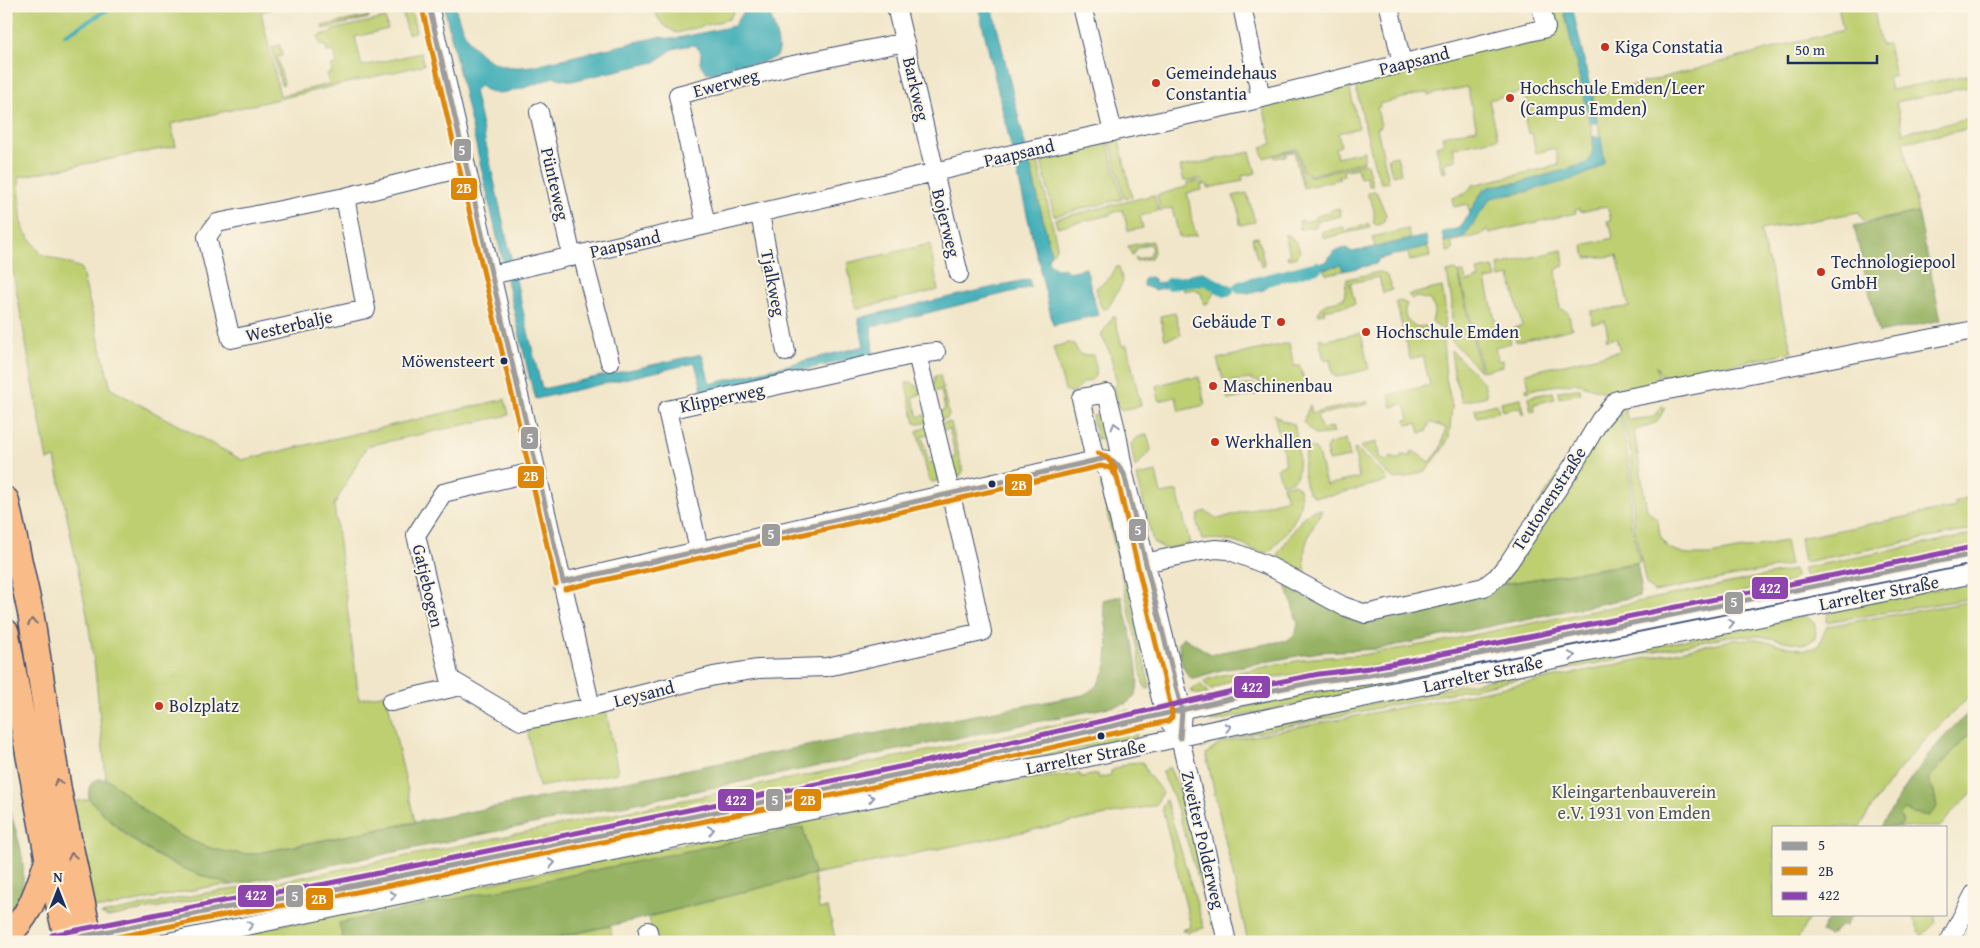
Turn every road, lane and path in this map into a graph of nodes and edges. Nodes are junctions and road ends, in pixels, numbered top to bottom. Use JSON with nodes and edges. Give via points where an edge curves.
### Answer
{"nodes":[{"id":1,"x":428,"y":6,"type":"edge"},
{"id":2,"x":896,"y":6,"type":"edge"},
{"id":3,"x":1082,"y":6,"type":"edge"},
{"id":4,"x":1242,"y":6,"type":"edge"},
{"id":5,"x":1389,"y":6,"type":"edge"},
{"id":6,"x":1541,"y":6,"type":"edge"},
{"id":7,"x":905,"y":42,"type":"junction"},
{"id":8,"x":1402,"y":64,"type":"junction"},
{"id":9,"x":1261,"y":98,"type":"junction"},
{"id":10,"x":539,"y":112,"type":"dead end"},
{"id":11,"x":1113,"y":132,"type":"junction"},
{"id":12,"x":466,"y":167,"type":"junction"},
{"id":13,"x":934,"y":172,"type":"junction"},
{"id":14,"x":345,"y":197,"type":"junction"},
{"id":15,"x":760,"y":214,"type":"junction"},
{"id":16,"x":706,"y":225,"type":"junction"},
{"id":17,"x":577,"y":256,"type":"junction"},
{"id":18,"x":504,"y":272,"type":"junction"},
{"id":19,"x":959,"y":274,"type":"dead end"},
{"id":20,"x":1974,"y":330,"type":"edge"},
{"id":21,"x":786,"y":352,"type":"dead end"},
{"id":22,"x":936,"y":352,"type":"dead end"},
{"id":23,"x":917,"y":354,"type":"junction"},
{"id":24,"x":610,"y":362,"type":"dead end"},
{"id":25,"x":1095,"y":460,"type":"junction"},
{"id":26,"x":538,"y":470,"type":"junction"},
{"id":27,"x":1124,"y":474,"type":"junction"},
{"id":28,"x":950,"y":492,"type":"junction"},
{"id":29,"x":6,"y":500,"type":"edge"},
{"id":30,"x":699,"y":550,"type":"junction"},
{"id":31,"x":1974,"y":554,"type":"edge"},
{"id":32,"x":1138,"y":565,"type":"junction"},
{"id":33,"x":1974,"y":574,"type":"edge"},
{"id":34,"x":563,"y":582,"type":"junction"},
{"id":35,"x":6,"y":632,"type":"edge"},
{"id":36,"x":461,"y":686,"type":"junction"},
{"id":37,"x":391,"y":702,"type":"dead end"},
{"id":38,"x":591,"y":707,"type":"junction"},
{"id":39,"x":1173,"y":713,"type":"junction"},
{"id":40,"x":547,"y":716,"type":"joint"},
{"id":41,"x":1180,"y":738,"type":"junction"},
{"id":42,"x":48,"y":859,"type":"junction"},
{"id":43,"x":1974,"y":894,"type":"edge"},
{"id":44,"x":6,"y":937,"type":"edge"},
{"id":45,"x":78,"y":937,"type":"junction"},
{"id":46,"x":168,"y":942,"type":"edge"},
{"id":47,"x":1227,"y":942,"type":"edge"},
{"id":48,"x":1949,"y":942,"type":"edge"}],
"edges":[{"from":1,"to":12,"type":"street"},
{"from":2,"to":7,"type":"street","name":"Barkweg"},
{"from":3,"to":11,"type":"street"},
{"from":4,"to":9,"type":"street"},
{"from":5,"to":8,"type":"street"},
{"from":6,"to":8,"type":"street","name":"Paapsand","via":[[1546,28]]},
{"from":7,"to":13,"type":"street","name":"Barkweg"},
{"from":7,"to":16,"type":"street","name":"Ewerweg","via":[[788,66],[678,95]]},
{"from":8,"to":9,"type":"street","name":"Paapsand"},
{"from":9,"to":11,"type":"street","name":"Paapsand"},
{"from":10,"to":17,"type":"street","name":"Pünteweg"},
{"from":11,"to":13,"type":"street","name":"Paapsand"},
{"from":12,"to":14,"type":"street","name":"Westerbalje"},
{"from":12,"to":18,"type":"street"},
{"from":13,"to":15,"type":"street","name":"Paapsand"},
{"from":13,"to":19,"type":"street","name":"Bojerweg"},
{"from":14,"to":14,"type":"street","name":"Westerbalje","via":[[366,309],[231,339],[207,237],[217,223]]},
{"from":15,"to":16,"type":"street","name":"Paapsand"},
{"from":15,"to":21,"type":"street","name":"Tjalkweg"},
{"from":16,"to":17,"type":"street","name":"Paapsand"},
{"from":17,"to":18,"type":"street","name":"Paapsand"},
{"from":17,"to":24,"type":"street","name":"Pünteweg"},
{"from":18,"to":26,"type":"street"},
{"from":20,"to":32,"type":"street","name":"Teutonenstraße","via":[[1616,400],[1508,562],[1484,587],[1366,614],[1343,606],[1269,566],[1228,550],[1209,550]]},
{"from":22,"to":23,"type":"street","name":"Klipperweg"},
{"from":23,"to":28,"type":"street"},
{"from":23,"to":30,"type":"street","name":"Klipperweg","via":[[668,410]]},
{"from":25,"to":27,"type":"street","via":[[1106,458],[1114,461]]},
{"from":27,"to":25,"type":"street","one_way":true,"via":[[1107,393],[1081,398]]},
{"from":25,"to":28,"type":"street"},
{"from":25,"to":32,"type":"street","via":[[1108,470]]},
{"from":26,"to":34,"type":"street"},
{"from":26,"to":36,"type":"street","name":"Gatjebogen","via":[[443,493],[416,535],[450,679]]},
{"from":27,"to":32,"type":"street"},
{"from":28,"to":30,"type":"street"},
{"from":28,"to":38,"type":"street","name":"Leysand","via":[[982,632],[827,668],[758,669],[714,676]]},
{"from":45,"to":29,"type":"highway","one_way":true,"via":[[31,615]]},
{"from":30,"to":34,"type":"street"},
{"from":31,"to":39,"type":"street","name":"Larrelter Straße","via":[[1468,656],[1238,697]]},
{"from":32,"to":39,"type":"street","name":"Zweiter Polderweg"},
{"from":41,"to":33,"type":"street","name":"Larrelter Straße","one_way":true,"via":[[1337,703]]},
{"from":34,"to":38,"type":"street"},
{"from":35,"to":42,"type":"highway"},
{"from":36,"to":37,"type":"street"},
{"from":36,"to":40,"type":"street","name":"Gatjebogen","via":[[521,721]]},
{"from":38,"to":40,"type":"street","name":"Leysand"},
{"from":39,"to":41,"type":"street","name":"Zweiter Polderweg"},
{"from":39,"to":45,"type":"street","name":"Larrelter Straße","via":[[921,770],[336,889]]},
{"from":46,"to":41,"type":"street","name":"Larrelter Straße","one_way":true},
{"from":41,"to":47,"type":"street","name":"Zweiter Polderweg"},
{"from":42,"to":44,"type":"highway","via":[[31,907]]},
{"from":42,"to":45,"type":"highway"},
{"from":43,"to":48,"type":"street"}]}
